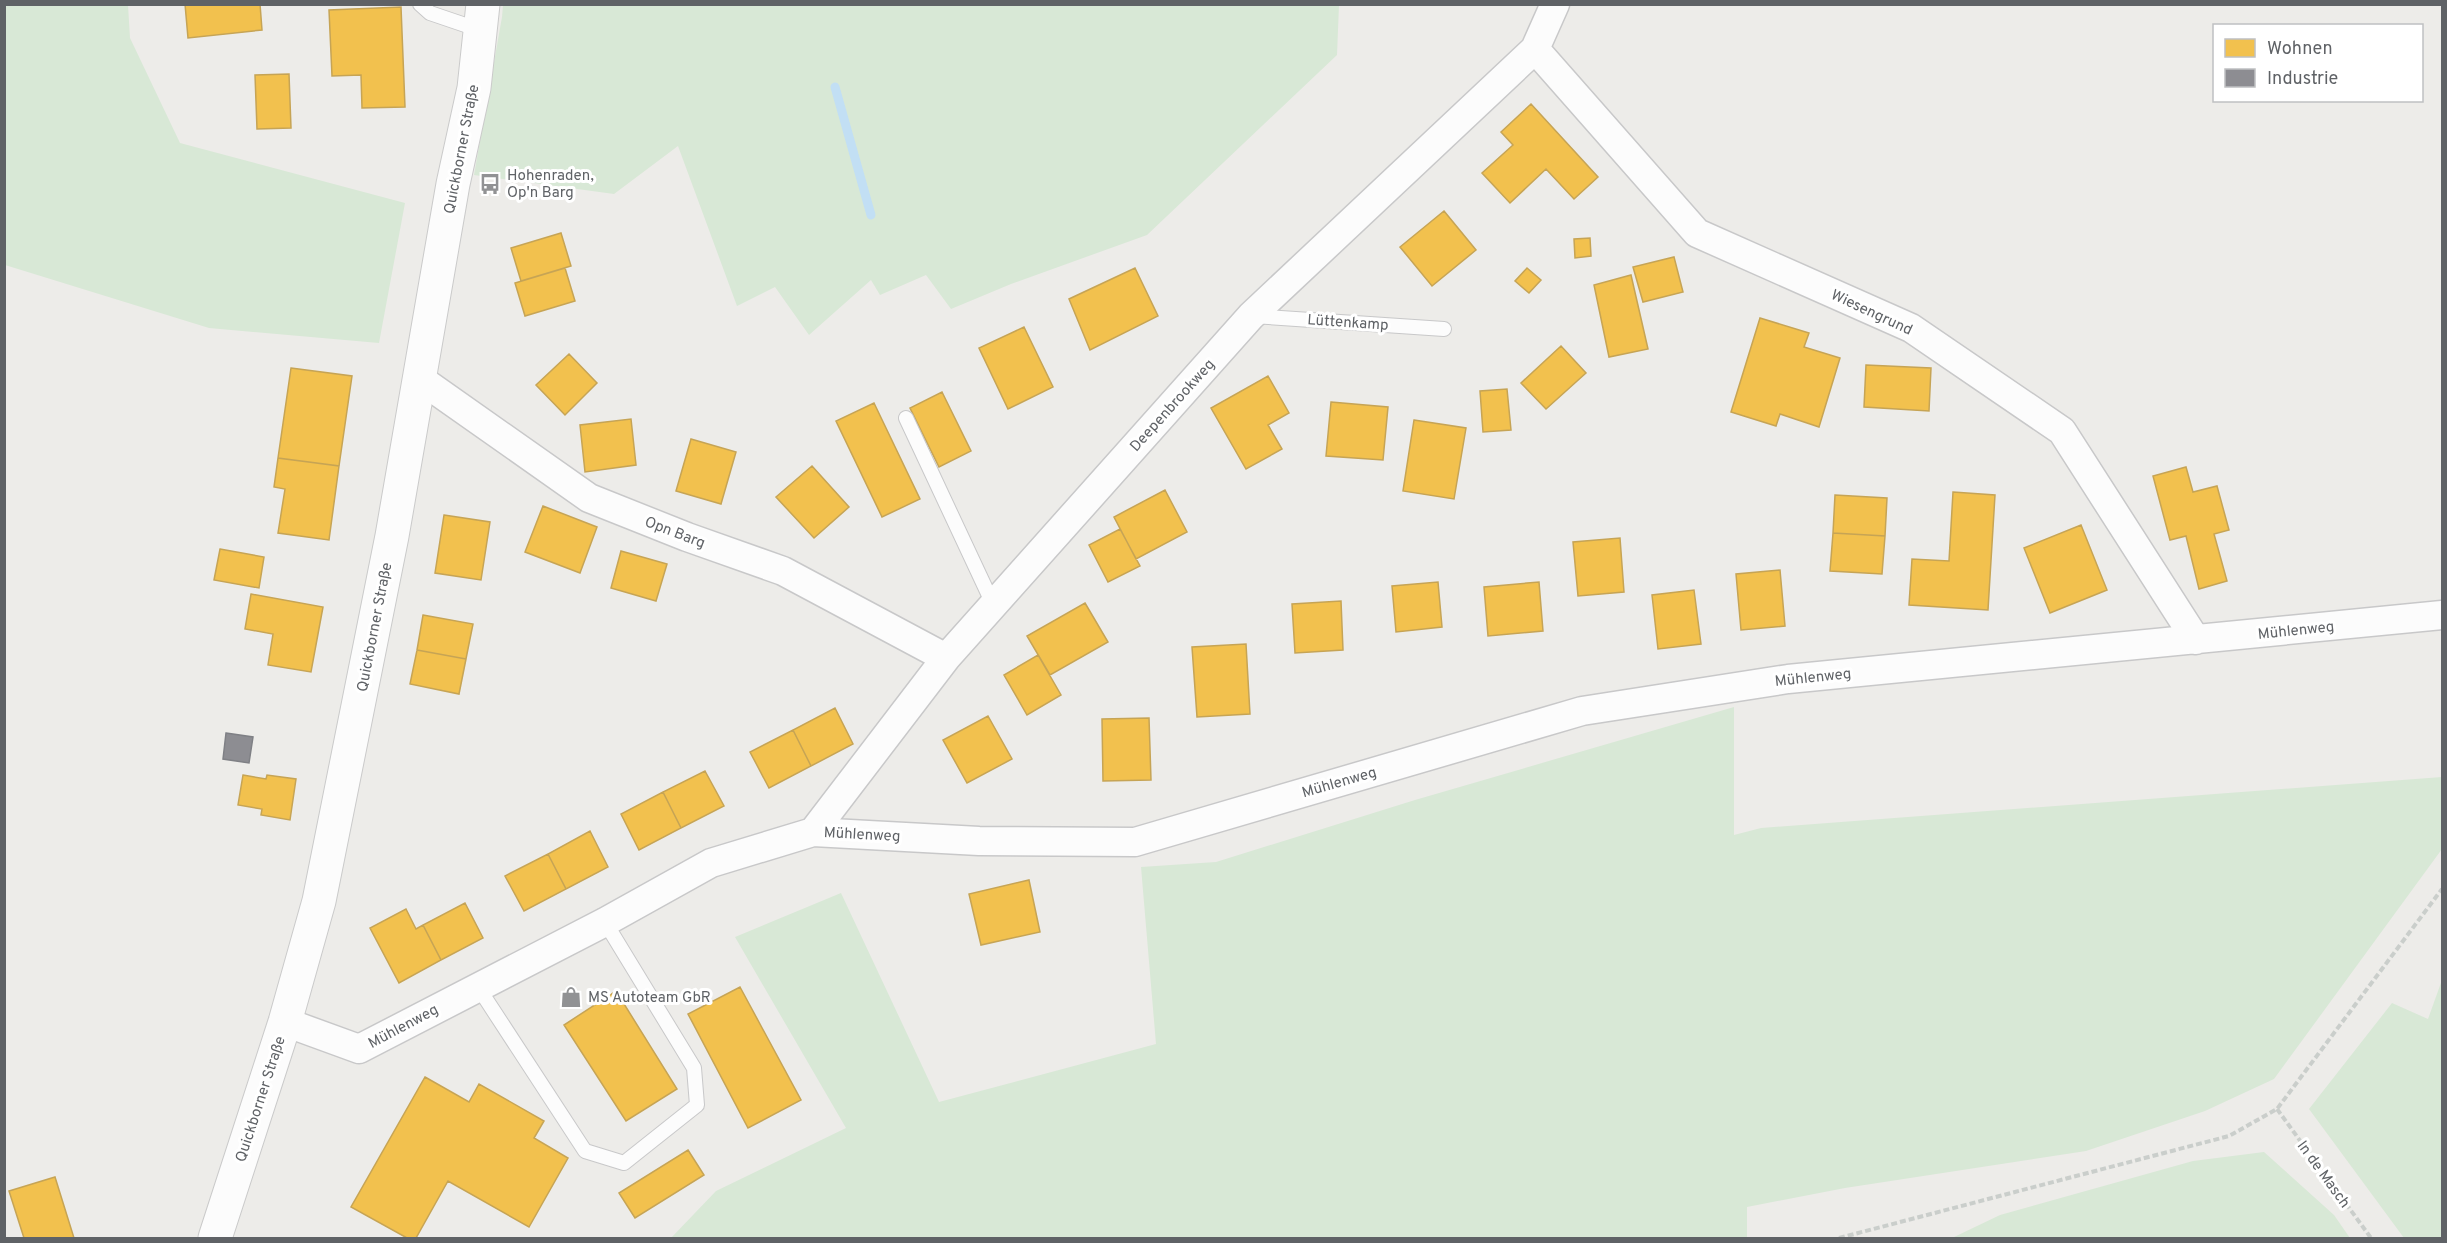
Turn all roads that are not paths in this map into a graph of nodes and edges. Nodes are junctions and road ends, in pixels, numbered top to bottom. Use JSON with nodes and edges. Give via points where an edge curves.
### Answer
{"nodes":[{"id":1,"x":420,"y":4,"type":"edge"},
{"id":2,"x":1555,"y":4,"type":"edge"},
{"id":3,"x":481,"y":17,"type":"edge"},
{"id":4,"x":1535,"y":49,"type":"junction"},
{"id":5,"x":1251,"y":316,"type":"junction"},
{"id":6,"x":1444,"y":328,"type":"dead end"},
{"id":7,"x":420,"y":379,"type":"junction"},
{"id":8,"x":906,"y":418,"type":"dead end"},
{"id":9,"x":993,"y":604,"type":"junction"},
{"id":10,"x":2442,"y":615,"type":"edge"},
{"id":11,"x":2196,"y":640,"type":"junction"},
{"id":12,"x":946,"y":658,"type":"junction"},
{"id":13,"x":813,"y":832,"type":"junction"},
{"id":14,"x":605,"y":922,"type":"junction"},
{"id":15,"x":478,"y":987,"type":"junction"},
{"id":16,"x":285,"y":1022,"type":"junction"},
{"id":17,"x":218,"y":1231,"type":"edge"}],
"edges":[{"from":1,"to":3,"type":"lane","via":[[430,13]]},
{"from":2,"to":4,"type":"street","name":"Deepenbrookweg"},
{"from":3,"to":7,"type":"main road","name":"Quickborner Straße","via":[[474,88],[453,184]]},
{"from":4,"to":5,"type":"street","name":"Deepenbrookweg"},
{"from":4,"to":11,"type":"street","name":"Wiesengrund","via":[[1697,233],[1911,328],[2062,431]]},
{"from":5,"to":6,"type":"lane","name":"Lüttenkamp"},
{"from":5,"to":9,"type":"street","name":"Deepenbrookweg"},
{"from":7,"to":12,"type":"street","name":"Opn Barg","via":[[589,498],[783,571]]},
{"from":7,"to":16,"type":"main road","name":"Quickborner Straße","via":[[319,901]]},
{"from":8,"to":9,"type":"lane"},
{"from":9,"to":12,"type":"street","name":"Deepenbrookweg"},
{"from":10,"to":11,"type":"street","name":"Mühlenweg"},
{"from":11,"to":13,"type":"street","name":"Mühlenweg","via":[[1788,679],[1582,711],[1135,842],[979,841]]},
{"from":12,"to":13,"type":"street","name":"Deepenbrookweg"},
{"from":13,"to":14,"type":"street","name":"Mühlenweg","via":[[711,863]]},
{"from":14,"to":15,"type":"street","name":"Mühlenweg"},
{"from":14,"to":15,"type":"lane","via":[[694,1068],[697,1105],[624,1163],[585,1151]]},
{"from":15,"to":16,"type":"street","name":"Mühlenweg","via":[[359,1049]]},
{"from":16,"to":17,"type":"main road","name":"Quickborner Straße"}]}
